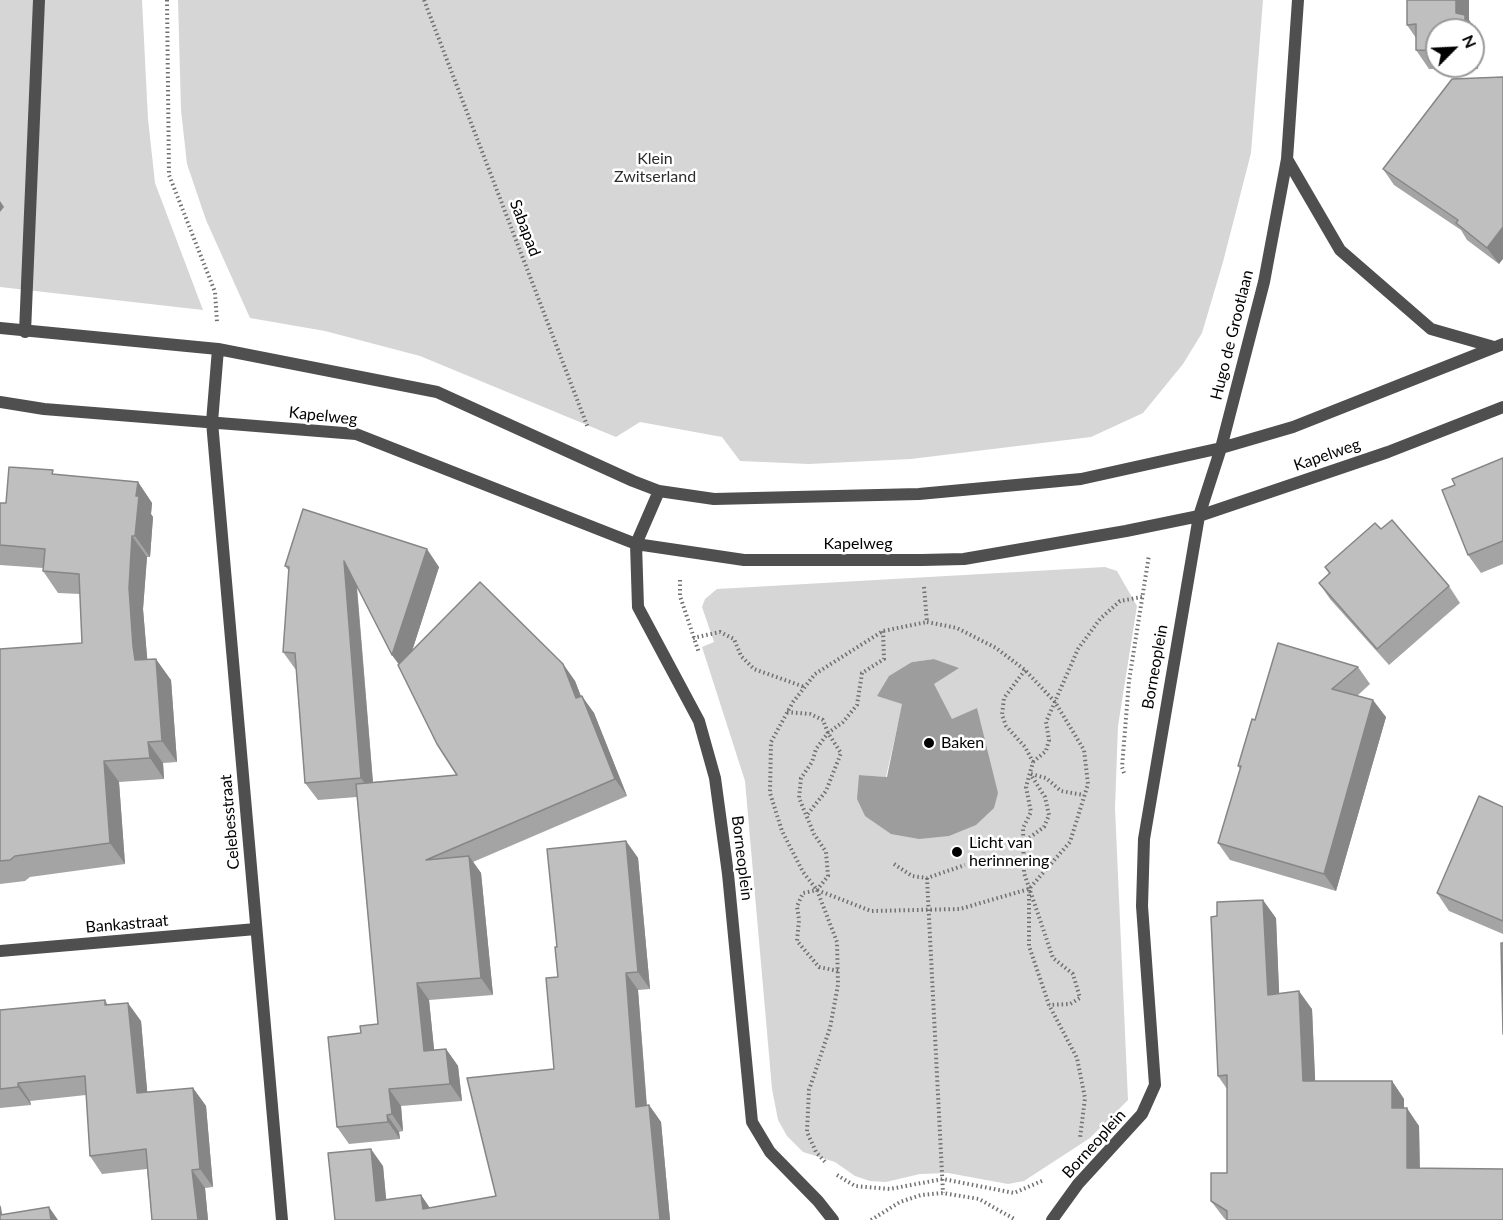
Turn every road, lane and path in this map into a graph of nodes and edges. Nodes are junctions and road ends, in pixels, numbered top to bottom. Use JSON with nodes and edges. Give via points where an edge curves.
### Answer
{"nodes":[{"id":1,"x":39,"y":0,"type":"edge"},
{"id":2,"x":167,"y":0,"type":"edge"},
{"id":3,"x":424,"y":0,"type":"edge"},
{"id":4,"x":1298,"y":0,"type":"edge"},
{"id":5,"x":1287,"y":159,"type":"junction"},
{"id":6,"x":0,"y":328,"type":"edge"},
{"id":7,"x":25,"y":332,"type":"junction"},
{"id":8,"x":1498,"y":345,"type":"edge"},
{"id":9,"x":218,"y":349,"type":"junction"},
{"id":10,"x":0,"y":402,"type":"edge"},
{"id":11,"x":1503,"y":407,"type":"edge"},
{"id":12,"x":212,"y":422,"type":"junction"},
{"id":13,"x":1221,"y":448,"type":"junction"},
{"id":14,"x":600,"y":465,"type":"junction"},
{"id":15,"x":658,"y":491,"type":"junction"},
{"id":16,"x":1199,"y":516,"type":"junction"},
{"id":17,"x":636,"y":544,"type":"junction"},
{"id":18,"x":680,"y":550,"type":"junction"},
{"id":19,"x":1142,"y":597,"type":"dead end"},
{"id":20,"x":883,"y":631,"type":"junction"},
{"id":21,"x":694,"y":638,"type":"junction"},
{"id":22,"x":660,"y":649,"type":"junction"},
{"id":23,"x":700,"y":657,"type":"dead end"},
{"id":24,"x":1025,"y":670,"type":"junction"},
{"id":25,"x":806,"y":687,"type":"junction"},
{"id":26,"x":1055,"y":702,"type":"junction"},
{"id":27,"x":787,"y":712,"type":"junction"},
{"id":28,"x":828,"y":733,"type":"junction"},
{"id":29,"x":1033,"y":762,"type":"junction"},
{"id":30,"x":1030,"y":774,"type":"junction"},
{"id":31,"x":1084,"y":795,"type":"junction"},
{"id":32,"x":807,"y":815,"type":"junction"},
{"id":33,"x":1021,"y":844,"type":"junction"},
{"id":34,"x":894,"y":864,"type":"dead end"},
{"id":35,"x":964,"y":865,"type":"dead end"},
{"id":36,"x":927,"y":878,"type":"junction"},
{"id":37,"x":1029,"y":889,"type":"junction"},
{"id":38,"x":817,"y":890,"type":"junction"},
{"id":39,"x":929,"y":911,"type":"junction"},
{"id":40,"x":256,"y":929,"type":"junction"},
{"id":41,"x":0,"y":951,"type":"edge"},
{"id":42,"x":838,"y":971,"type":"junction"},
{"id":43,"x":1049,"y":1005,"type":"junction"},
{"id":44,"x":1073,"y":1147,"type":"dead end"},
{"id":45,"x":1050,"y":1172,"type":"dead end"},
{"id":46,"x":943,"y":1179,"type":"junction"},
{"id":47,"x":943,"y":1193,"type":"junction"},
{"id":48,"x":282,"y":1220,"type":"edge"},
{"id":49,"x":832,"y":1220,"type":"edge"},
{"id":50,"x":871,"y":1220,"type":"edge"},
{"id":51,"x":1016,"y":1220,"type":"edge"},
{"id":52,"x":1052,"y":1220,"type":"edge"}],
"edges":[{"from":1,"to":7,"type":"street"},
{"from":2,"to":9,"type":"path","via":[[169,175],[215,292]]},
{"from":3,"to":14,"type":"path","name":"Sabapad"},
{"from":4,"to":5,"type":"street","name":"Hugo de Grootlaan"},
{"from":5,"to":8,"type":"street","via":[[1340,250],[1431,329]]},
{"from":5,"to":13,"type":"street","name":"Hugo de Grootlaan","via":[[1264,282]]},
{"from":6,"to":7,"type":"street"},
{"from":7,"to":9,"type":"street"},
{"from":8,"to":13,"type":"street","via":[[1293,427]]},
{"from":9,"to":12,"type":"street"},
{"from":9,"to":14,"type":"street","via":[[437,392]]},
{"from":10,"to":12,"type":"street","name":"Kapelweg"},
{"from":11,"to":16,"type":"street","name":"Kapelweg","via":[[1388,452]]},
{"from":12,"to":17,"type":"street","name":"Kapelweg","via":[[356,434]]},
{"from":12,"to":40,"type":"street","name":"Celebesstraat"},
{"from":13,"to":15,"type":"street","via":[[1081,479],[919,494],[714,499]]},
{"from":13,"to":16,"type":"street","name":"Hugo de Grootlaan"},
{"from":14,"to":15,"type":"street"},
{"from":15,"to":17,"type":"street","name":"Borneoplein"},
{"from":16,"to":18,"type":"street","name":"Kapelweg","via":[[964,559],[744,560]]},
{"from":16,"to":52,"type":"street","name":"Borneoplein","via":[[1144,839],[1142,906],[1155,1085],[1142,1114],[1078,1184]]},
{"from":17,"to":18,"type":"street","name":"Kapelweg"},
{"from":17,"to":22,"type":"street","name":"Borneoplein","via":[[638,607]]},
{"from":18,"to":21,"type":"path","via":[[680,596]]},
{"from":19,"to":26,"type":"path","via":[[1120,601],[1100,619],[1078,650]]},
{"from":20,"to":24,"type":"path","via":[[927,622],[957,628],[996,648]]},
{"from":20,"to":25,"type":"path","via":[[815,674]]},
{"from":20,"to":28,"type":"path","via":[[884,658],[862,673],[856,705]]},
{"from":21,"to":22,"type":"path"},
{"from":21,"to":23,"type":"path"},
{"from":21,"to":25,"type":"path","via":[[720,632],[734,639],[741,656],[754,669]]},
{"from":22,"to":49,"type":"street","name":"Borneoplein","via":[[699,721],[715,778],[752,1122],[770,1152]]},
{"from":24,"to":26,"type":"path"},
{"from":24,"to":29,"type":"path","via":[[1004,698],[1002,715]]},
{"from":25,"to":27,"type":"path"},
{"from":26,"to":29,"type":"path","via":[[1046,722],[1046,751]]},
{"from":26,"to":31,"type":"path","via":[[1083,750],[1088,784]]},
{"from":27,"to":28,"type":"path","via":[[824,720]]},
{"from":27,"to":38,"type":"path","via":[[771,742],[770,793],[782,831]]},
{"from":28,"to":32,"type":"path","via":[[801,778],[798,798]]},
{"from":28,"to":32,"type":"path","via":[[841,753],[826,791]]},
{"from":29,"to":30,"type":"path"},
{"from":30,"to":31,"type":"path","via":[[1046,778],[1061,791]]},
{"from":30,"to":33,"type":"path","via":[[1026,787],[1031,812]]},
{"from":30,"to":33,"type":"path","via":[[1045,798],[1049,815],[1044,827]]},
{"from":31,"to":37,"type":"path","via":[[1070,842]]},
{"from":32,"to":38,"type":"path","via":[[826,852],[828,876]]},
{"from":33,"to":37,"type":"path"},
{"from":34,"to":36,"type":"path","via":[[912,876]]},
{"from":35,"to":36,"type":"path"},
{"from":36,"to":39,"type":"path"},
{"from":37,"to":39,"type":"path","via":[[960,909]]},
{"from":37,"to":43,"type":"path","via":[[1029,946]]},
{"from":37,"to":43,"type":"path","via":[[1053,958],[1073,974],[1080,998],[1070,1004]]},
{"from":38,"to":39,"type":"path","via":[[871,911]]},
{"from":38,"to":42,"type":"path","via":[[837,942]]},
{"from":38,"to":42,"type":"path","via":[[803,893],[797,906],[797,941],[819,967]]},
{"from":39,"to":46,"type":"path"},
{"from":40,"to":41,"type":"street","name":"Bankastraat"},
{"from":40,"to":48,"type":"street","name":"Celebesstraat"},
{"from":42,"to":46,"type":"path","via":[[830,1028],[809,1090],[807,1132],[816,1152],[837,1176],[855,1186],[890,1189]]},
{"from":43,"to":44,"type":"path","via":[[1077,1058],[1084,1098],[1080,1139]]},
{"from":45,"to":46,"type":"path","via":[[1042,1181],[1014,1192]]},
{"from":46,"to":47,"type":"path"},
{"from":47,"to":50,"type":"path","via":[[900,1202]]},
{"from":47,"to":51,"type":"path","via":[[979,1199]]}]}
